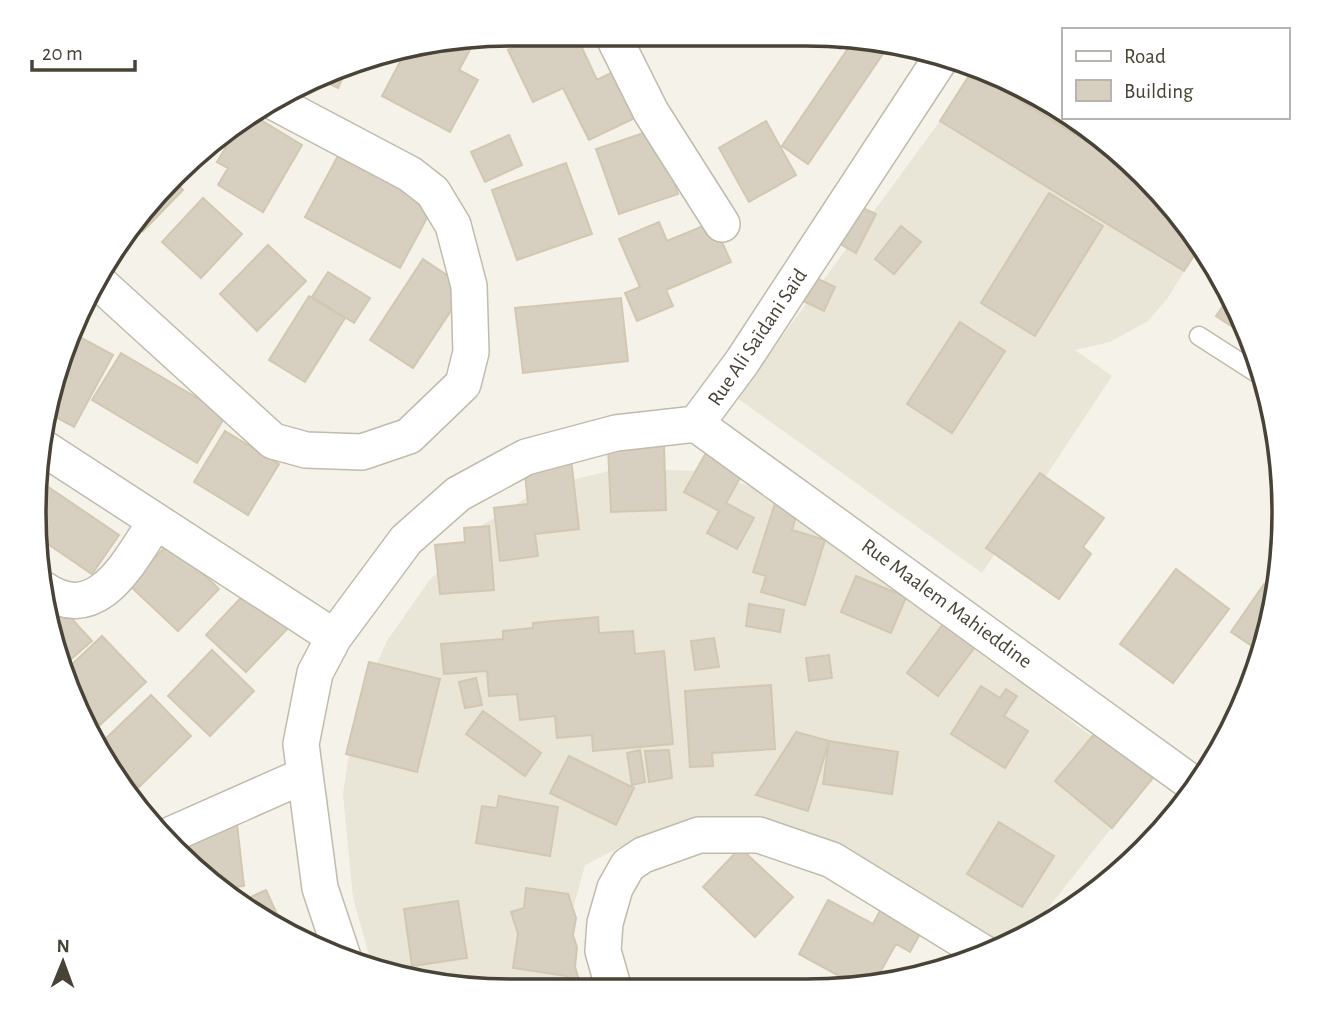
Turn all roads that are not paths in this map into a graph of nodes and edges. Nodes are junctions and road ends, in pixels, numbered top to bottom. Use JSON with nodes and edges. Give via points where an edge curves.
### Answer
{"nodes":[{"id":1,"x":618,"y":46,"type":"edge"},
{"id":2,"x":937,"y":65,"type":"edge"},
{"id":3,"x":282,"y":106,"type":"edge"},
{"id":4,"x":722,"y":224,"type":"dead end"},
{"id":5,"x":104,"y":287,"type":"edge"},
{"id":6,"x":1199,"y":336,"type":"dead end"},
{"id":7,"x":1249,"y":368,"type":"edge"},
{"id":8,"x":696,"y":424,"type":"junction"},
{"id":9,"x":49,"y":452,"type":"edge"},
{"id":10,"x":155,"y":523,"type":"junction"},
{"id":11,"x":52,"y":595,"type":"edge"},
{"id":12,"x":334,"y":637,"type":"junction"},
{"id":13,"x":303,"y":776,"type":"junction"},
{"id":14,"x":1187,"y":780,"type":"edge"},
{"id":15,"x":173,"y":833,"type":"edge"},
{"id":16,"x":339,"y":946,"type":"edge"},
{"id":17,"x":974,"y":947,"type":"edge"},
{"id":18,"x":610,"y":979,"type":"edge"}],
"edges":[{"from":1,"to":4,"type":"street","via":[[651,112]]},
{"from":2,"to":8,"type":"street","name":"Rue Ali Saïdani Saïd","via":[[742,362]]},
{"from":3,"to":5,"type":"street","via":[[410,174],[444,207],[469,286],[471,352],[463,384],[409,436],[362,452],[306,450],[273,441]]},
{"from":6,"to":7,"type":"lane"},
{"from":8,"to":12,"type":"street","name":"Rue Ali Saïdani Saïd","via":[[616,433],[526,457],[458,494],[406,540]]},
{"from":8,"to":14,"type":"street","name":"Rue Maalem Mahieddine"},
{"from":9,"to":10,"type":"street"},
{"from":10,"to":11,"type":"street","via":[[112,584],[102,591],[65,602]]},
{"from":10,"to":12,"type":"street"},
{"from":12,"to":13,"type":"street","name":"Rue Ali Saïdani Saïd","via":[[315,673],[301,744]]},
{"from":13,"to":15,"type":"street"},
{"from":13,"to":16,"type":"street","name":"Rue Ali Saïdani Saïd","via":[[320,888]]},
{"from":17,"to":18,"type":"street","via":[[832,860],[759,835],[699,835],[628,865],[615,888],[606,923],[603,951]]}]}
